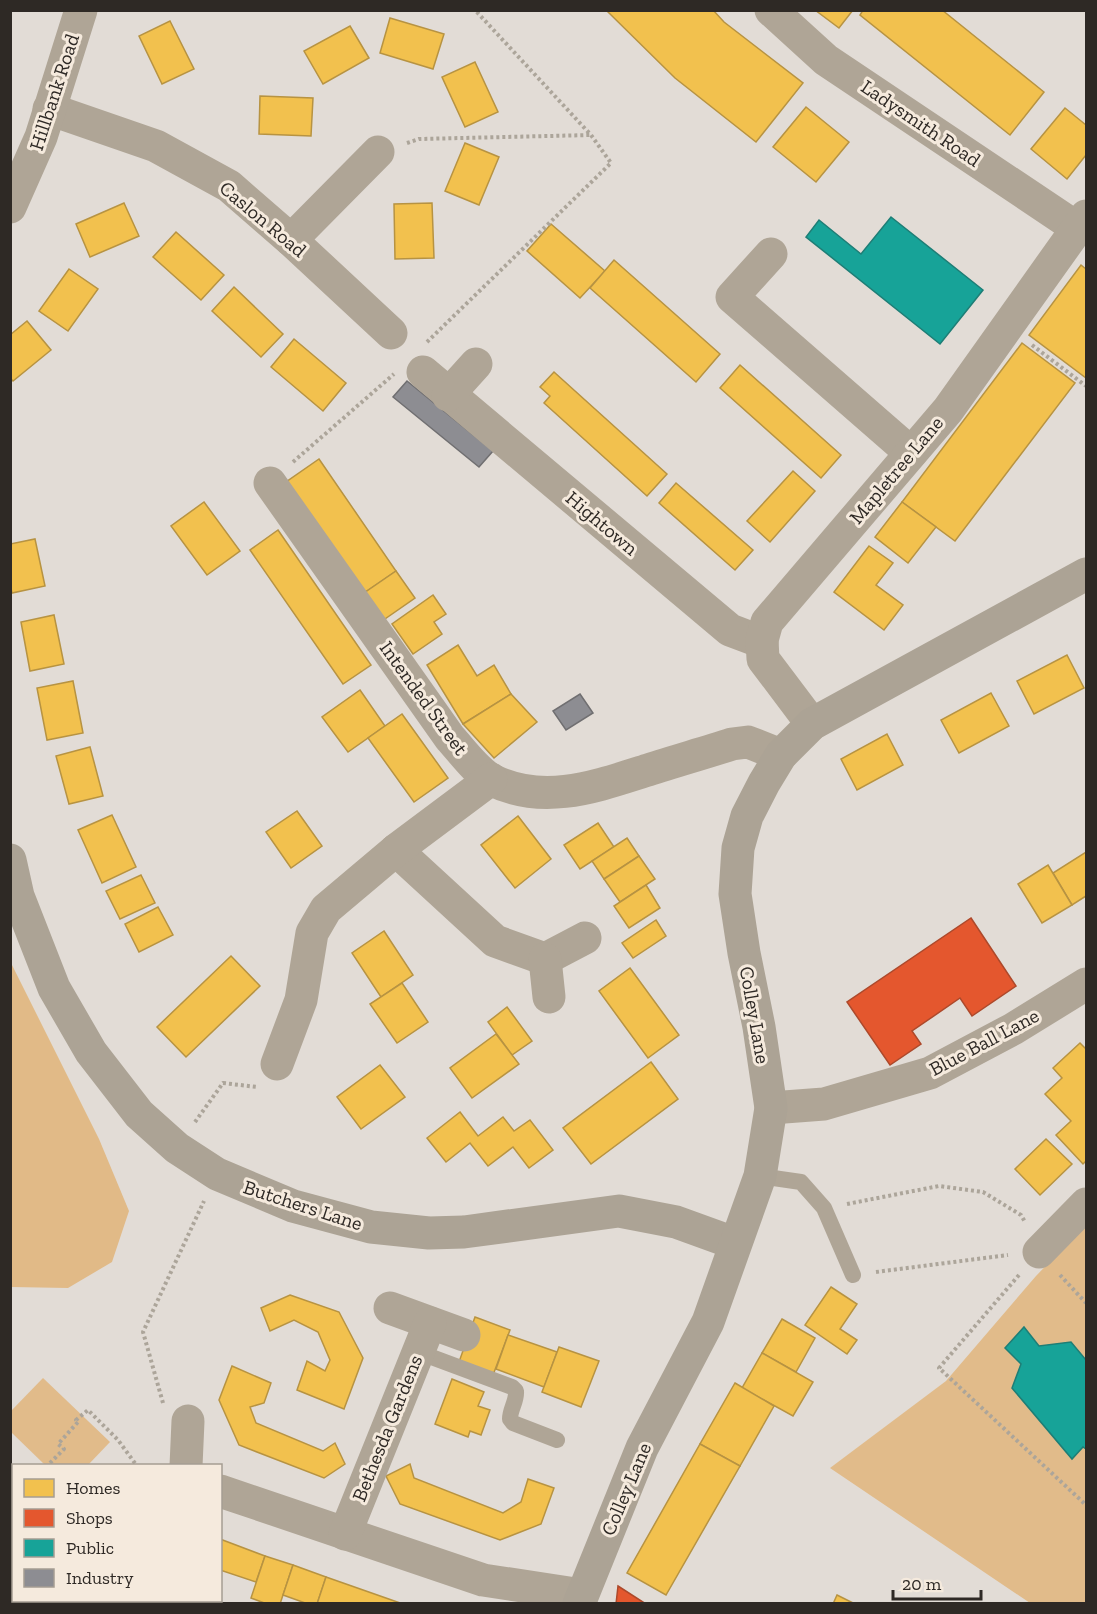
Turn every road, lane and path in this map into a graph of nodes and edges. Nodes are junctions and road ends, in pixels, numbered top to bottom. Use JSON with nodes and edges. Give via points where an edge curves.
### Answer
{"nodes":[{"id":1,"x":81,"y":10,"type":"edge"},
{"id":2,"x":475,"y":10,"type":"edge"},
{"id":3,"x":771,"y":10,"type":"edge"},
{"id":4,"x":49,"y":109,"type":"junction"},
{"id":5,"x":591,"y":135,"type":"junction"},
{"id":6,"x":378,"y":152,"type":"joint"},
{"id":7,"x":10,"y":207,"type":"edge"},
{"id":8,"x":1082,"y":222,"type":"edge"},
{"id":9,"x":291,"y":240,"type":"junction"},
{"id":10,"x":771,"y":254,"type":"dead end"},
{"id":11,"x":1007,"y":327,"type":"junction"},
{"id":12,"x":409,"y":355,"type":"junction"},
{"id":13,"x":476,"y":364,"type":"dead end"},
{"id":14,"x":1086,"y":386,"type":"edge"},
{"id":15,"x":448,"y":395,"type":"junction"},
{"id":16,"x":911,"y":453,"type":"junction"},
{"id":17,"x":270,"y":483,"type":"joint"},
{"id":18,"x":1086,"y":574,"type":"edge"},
{"id":19,"x":762,"y":642,"type":"junction"},
{"id":20,"x":812,"y":724,"type":"junction"},
{"id":21,"x":781,"y":755,"type":"junction"},
{"id":22,"x":490,"y":779,"type":"junction"},
{"id":23,"x":396,"y":850,"type":"junction"},
{"id":24,"x":10,"y":860,"type":"edge"},
{"id":25,"x":585,"y":938,"type":"dead end"},
{"id":26,"x":545,"y":959,"type":"junction"},
{"id":27,"x":1086,"y":984,"type":"edge"},
{"id":28,"x":549,"y":997,"type":"dead end"},
{"id":29,"x":277,"y":1064,"type":"dead end"},
{"id":30,"x":223,"y":1083,"type":"dead end"},
{"id":31,"x":771,"y":1108,"type":"junction"},
{"id":32,"x":194,"y":1124,"type":"dead end"},
{"id":33,"x":217,"y":1174,"type":"junction"},
{"id":34,"x":760,"y":1176,"type":"junction"},
{"id":35,"x":1086,"y":1204,"type":"edge"},
{"id":36,"x":824,"y":1208,"type":"junction"},
{"id":37,"x":734,"y":1244,"type":"junction"},
{"id":38,"x":1039,"y":1252,"type":"junction"},
{"id":39,"x":853,"y":1275,"type":"joint"},
{"id":40,"x":1086,"y":1303,"type":"edge"},
{"id":41,"x":390,"y":1308,"type":"dead end"},
{"id":42,"x":464,"y":1335,"type":"dead end"},
{"id":43,"x":424,"y":1337,"type":"junction"},
{"id":44,"x":176,"y":1414,"type":"joint"},
{"id":45,"x":556,"y":1440,"type":"dead end"},
{"id":46,"x":50,"y":1463,"type":"dead end"},
{"id":47,"x":135,"y":1464,"type":"edge"},
{"id":48,"x":186,"y":1464,"type":"edge"},
{"id":49,"x":222,"y":1492,"type":"edge"},
{"id":50,"x":1086,"y":1505,"type":"edge"},
{"id":51,"x":345,"y":1534,"type":"junction"},
{"id":52,"x":581,"y":1599,"type":"edge"}],
"edges":[{"from":1,"to":4,"type":"street","name":"Hillbank Road"},
{"from":2,"to":5,"type":"path"},
{"from":3,"to":8,"type":"street","name":"Ladysmith Road","via":[[826,60]]},
{"from":4,"to":7,"type":"street","name":"Hillbank Road"},
{"from":4,"to":9,"type":"street","name":"Caslon Road","via":[[156,146],[228,186]]},
{"from":5,"to":6,"type":"path","via":[[419,139]]},
{"from":5,"to":12,"type":"path","via":[[611,163]]},
{"from":6,"to":9,"type":"street"},
{"from":8,"to":11,"type":"street","name":"Mapletree Lane"},
{"from":9,"to":12,"type":"street","name":"Caslon Road"},
{"from":10,"to":16,"type":"street","via":[[732,297]]},
{"from":11,"to":14,"type":"path"},
{"from":11,"to":16,"type":"street","name":"Mapletree Lane","via":[[948,410]]},
{"from":12,"to":15,"type":"street","name":"Hightown"},
{"from":12,"to":17,"type":"path"},
{"from":13,"to":15,"type":"street"},
{"from":15,"to":19,"type":"street","name":"Hightown","via":[[730,630]]},
{"from":16,"to":19,"type":"street","name":"Mapletree Lane","via":[[767,621]]},
{"from":17,"to":22,"type":"street","name":"Intended Street","via":[[450,738]]},
{"from":18,"to":20,"type":"main road","name":"Colley Lane"},
{"from":19,"to":20,"type":"street","via":[[763,659]]},
{"from":20,"to":21,"type":"main road","name":"Colley Lane"},
{"from":21,"to":22,"type":"street","name":"Intended Street","via":[[748,742],[732,744],[566,792],[535,793]]},
{"from":21,"to":31,"type":"main road","name":"Colley Lane","via":[[747,816],[738,848],[735,894]]},
{"from":22,"to":23,"type":"street"},
{"from":23,"to":26,"type":"street","via":[[495,941]]},
{"from":23,"to":29,"type":"street","via":[[327,909],[312,933],[301,1000]]},
{"from":24,"to":33,"type":"main road","name":"Butchers Lane","via":[[18,896],[54,988],[91,1052],[139,1114],[177,1148]]},
{"from":25,"to":26,"type":"street"},
{"from":26,"to":28,"type":"street"},
{"from":27,"to":31,"type":"street","name":"Blue Ball Lane","via":[[930,1073],[824,1104]]},
{"from":30,"to":32,"type":"path"},
{"from":31,"to":34,"type":"main road","name":"Colley Lane"},
{"from":33,"to":37,"type":"main road","name":"Butchers Lane","via":[[293,1206],[371,1227],[464,1232],[619,1211],[676,1222]]},
{"from":33,"to":44,"type":"path","via":[[143,1332]]},
{"from":34,"to":36,"type":"lane","via":[[801,1182]]},
{"from":34,"to":37,"type":"main road","name":"Colley Lane"},
{"from":35,"to":38,"type":"street"},
{"from":36,"to":38,"type":"path","via":[[939,1186],[983,1192],[1021,1215]]},
{"from":36,"to":39,"type":"lane"},
{"from":37,"to":52,"type":"main road","name":"Colley Lane","via":[[708,1322],[642,1448]]},
{"from":38,"to":39,"type":"path"},
{"from":38,"to":40,"type":"path"},
{"from":38,"to":50,"type":"path","via":[[939,1368]]},
{"from":41,"to":43,"type":"street"},
{"from":42,"to":43,"type":"street"},
{"from":43,"to":45,"type":"lane","via":[[516,1390],[510,1413],[513,1423]]},
{"from":43,"to":51,"type":"street","name":"Bethesda Gardens"},
{"from":44,"to":48,"type":"street"},
{"from":46,"to":47,"type":"path","via":[[64,1449],[58,1444],[88,1410]]},
{"from":49,"to":51,"type":"street"},
{"from":51,"to":52,"type":"street","via":[[483,1580]]}]}
